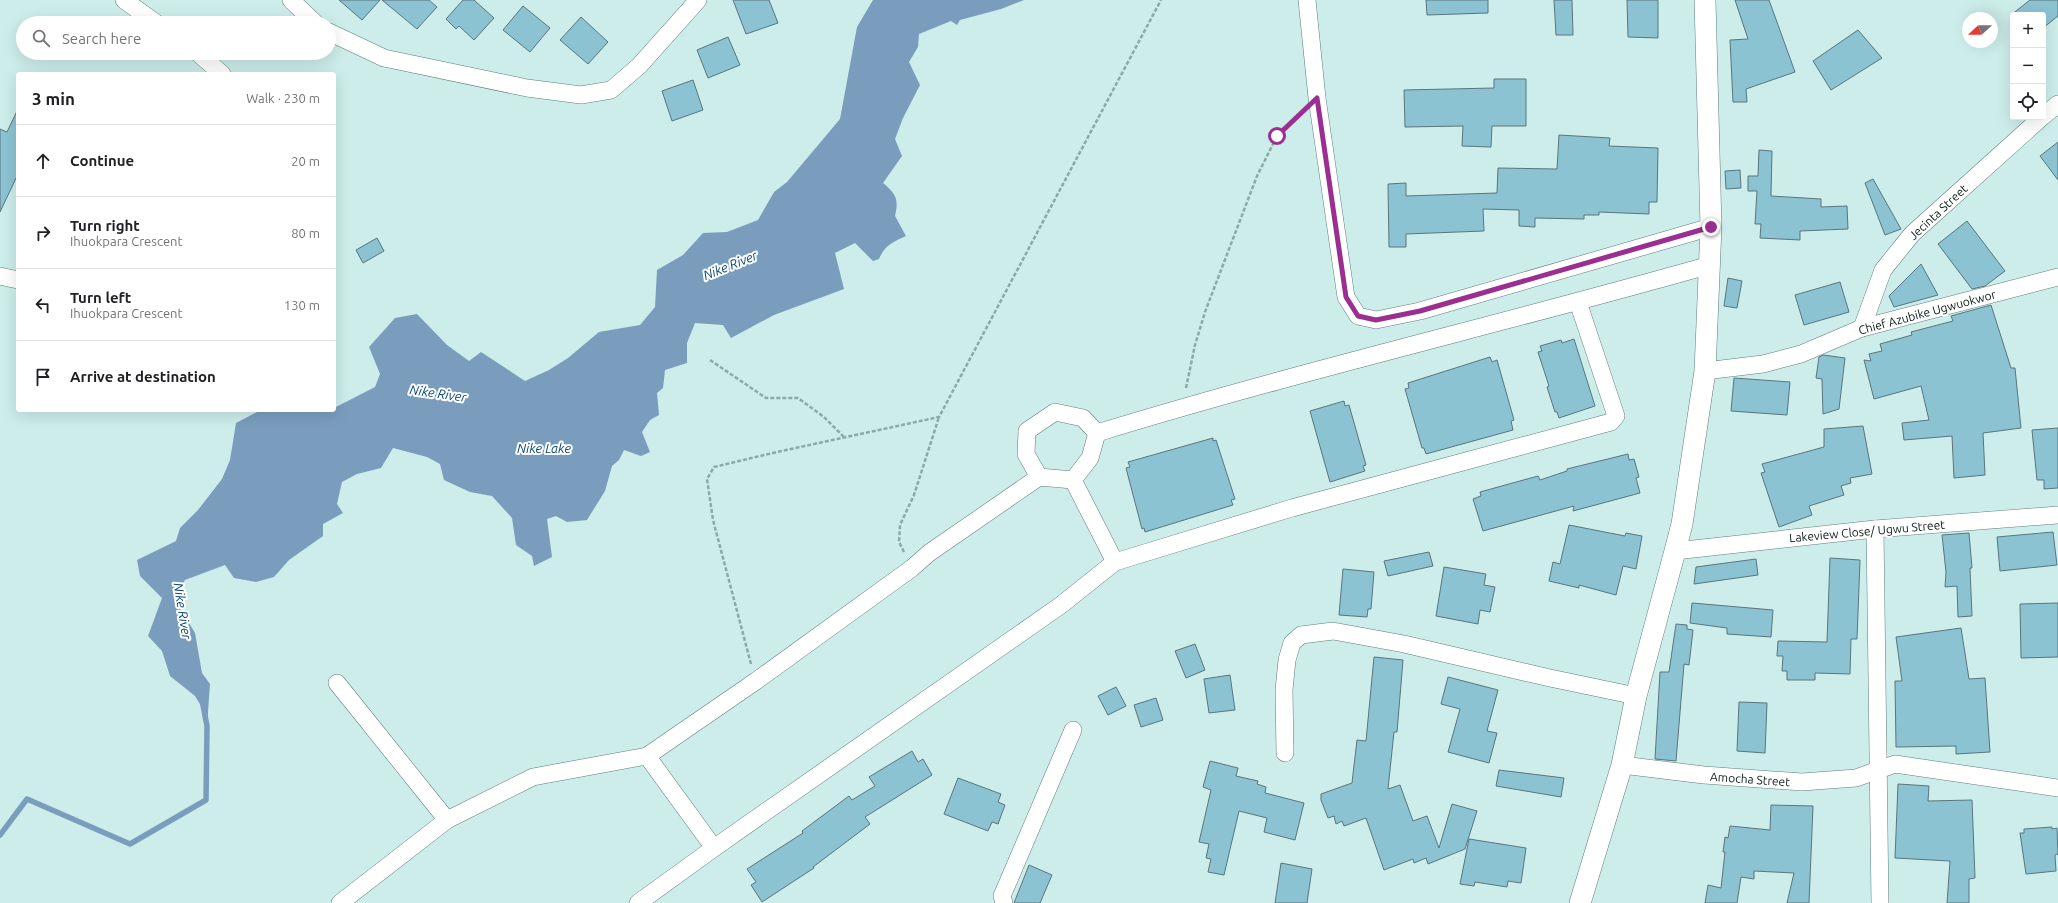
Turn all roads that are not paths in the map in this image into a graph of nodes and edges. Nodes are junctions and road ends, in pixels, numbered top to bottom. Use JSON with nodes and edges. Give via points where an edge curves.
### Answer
{"nodes":[{"id":1,"x":124,"y":0,"type":"edge"},
{"id":2,"x":291,"y":0,"type":"edge"},
{"id":3,"x":698,"y":0,"type":"edge"},
{"id":4,"x":1307,"y":0,"type":"edge"},
{"id":5,"x":1705,"y":0,"type":"edge"},
{"id":6,"x":146,"y":16,"type":"edge"},
{"id":7,"x":308,"y":16,"type":"edge"},
{"id":8,"x":336,"y":35,"type":"edge"},
{"id":9,"x":206,"y":60,"type":"edge"},
{"id":10,"x":220,"y":72,"type":"edge"},
{"id":11,"x":2058,"y":104,"type":"edge"},
{"id":12,"x":2046,"y":114,"type":"edge"},
{"id":13,"x":2040,"y":120,"type":"edge"},
{"id":14,"x":1711,"y":227,"type":"junction"},
{"id":15,"x":1710,"y":265,"type":"junction"},
{"id":16,"x":0,"y":276,"type":"edge"},
{"id":17,"x":2058,"y":277,"type":"edge"},
{"id":18,"x":16,"y":280,"type":"edge"},
{"id":19,"x":1578,"y":302,"type":"junction"},
{"id":20,"x":1862,"y":328,"type":"junction"},
{"id":21,"x":1705,"y":371,"type":"junction"},
{"id":22,"x":1097,"y":433,"type":"junction"},
{"id":23,"x":1039,"y":477,"type":"junction"},
{"id":24,"x":1073,"y":480,"type":"junction"},
{"id":25,"x":2058,"y":515,"type":"edge"},
{"id":26,"x":1875,"y":529,"type":"junction"},
{"id":27,"x":1675,"y":550,"type":"junction"},
{"id":28,"x":1115,"y":562,"type":"junction"},
{"id":29,"x":337,"y":683,"type":"dead end"},
{"id":30,"x":1636,"y":696,"type":"junction"},
{"id":31,"x":1073,"y":730,"type":"dead end"},
{"id":32,"x":1285,"y":753,"type":"dead end"},
{"id":33,"x":647,"y":756,"type":"junction"},
{"id":34,"x":1622,"y":765,"type":"junction"},
{"id":35,"x":1877,"y":771,"type":"junction"},
{"id":36,"x":2058,"y":788,"type":"edge"},
{"id":37,"x":447,"y":820,"type":"junction"},
{"id":38,"x":714,"y":848,"type":"junction"},
{"id":39,"x":340,"y":903,"type":"edge"},
{"id":40,"x":638,"y":903,"type":"edge"},
{"id":41,"x":1004,"y":903,"type":"edge"},
{"id":42,"x":1580,"y":903,"type":"edge"},
{"id":43,"x":1880,"y":903,"type":"edge"}],
"edges":[{"from":1,"to":6,"type":"street"},
{"from":2,"to":7,"type":"street"},
{"from":3,"to":8,"type":"street","via":[[639,66],[611,90],[581,95],[527,88],[384,58]]},
{"from":4,"to":14,"type":"street","via":[[1317,98],[1346,297],[1358,316],[1376,320],[1420,311]]},
{"from":5,"to":14,"type":"street"},
{"from":9,"to":10,"type":"street"},
{"from":11,"to":12,"type":"street","name":"Jecinta Street"},
{"from":13,"to":20,"type":"street","name":"Jecinta Street","via":[[1912,234],[1883,270]]},
{"from":14,"to":15,"type":"street"},
{"from":15,"to":19,"type":"street"},
{"from":15,"to":21,"type":"street"},
{"from":16,"to":18,"type":"street"},
{"from":17,"to":20,"type":"street","name":"Chief Azubike Ugwuokwor"},
{"from":19,"to":22,"type":"street","via":[[1182,407]]},
{"from":19,"to":28,"type":"street","via":[[1616,416],[1611,422],[1292,508]]},
{"from":20,"to":21,"type":"street","name":"Chief Azubike Ugwuokwor","via":[[1801,354],[1763,364]]},
{"from":21,"to":27,"type":"street","via":[[1682,524]]},
{"from":22,"to":23,"type":"street","via":[[1083,418],[1055,412],[1027,431],[1026,454]]},
{"from":22,"to":24,"type":"street","via":[[1090,458]]},
{"from":23,"to":24,"type":"street"},
{"from":23,"to":33,"type":"street","via":[[930,553],[756,681]]},
{"from":24,"to":28,"type":"street"},
{"from":25,"to":26,"type":"street","name":"Lakeview Close/ Ugwu Street"},
{"from":26,"to":27,"type":"street","name":"Lakeview Close/ Ugwu Street"},
{"from":26,"to":35,"type":"street"},
{"from":27,"to":30,"type":"street"},
{"from":28,"to":38,"type":"street","via":[[1061,605]]},
{"from":29,"to":37,"type":"street"},
{"from":30,"to":32,"type":"street","via":[[1404,644],[1333,631],[1301,635],[1292,643],[1287,660],[1284,690]]},
{"from":30,"to":34,"type":"street"},
{"from":31,"to":41,"type":"street","via":[[1002,896]]},
{"from":33,"to":37,"type":"street","via":[[533,777]]},
{"from":33,"to":38,"type":"street"},
{"from":34,"to":35,"type":"street","name":"Amocha Street","via":[[1704,776],[1802,782],[1856,778]]},
{"from":34,"to":42,"type":"street"},
{"from":35,"to":36,"type":"street","name":"Amocha Street","via":[[1895,764]]},
{"from":35,"to":43,"type":"street"},
{"from":37,"to":39,"type":"street"},
{"from":38,"to":40,"type":"street"}]}
